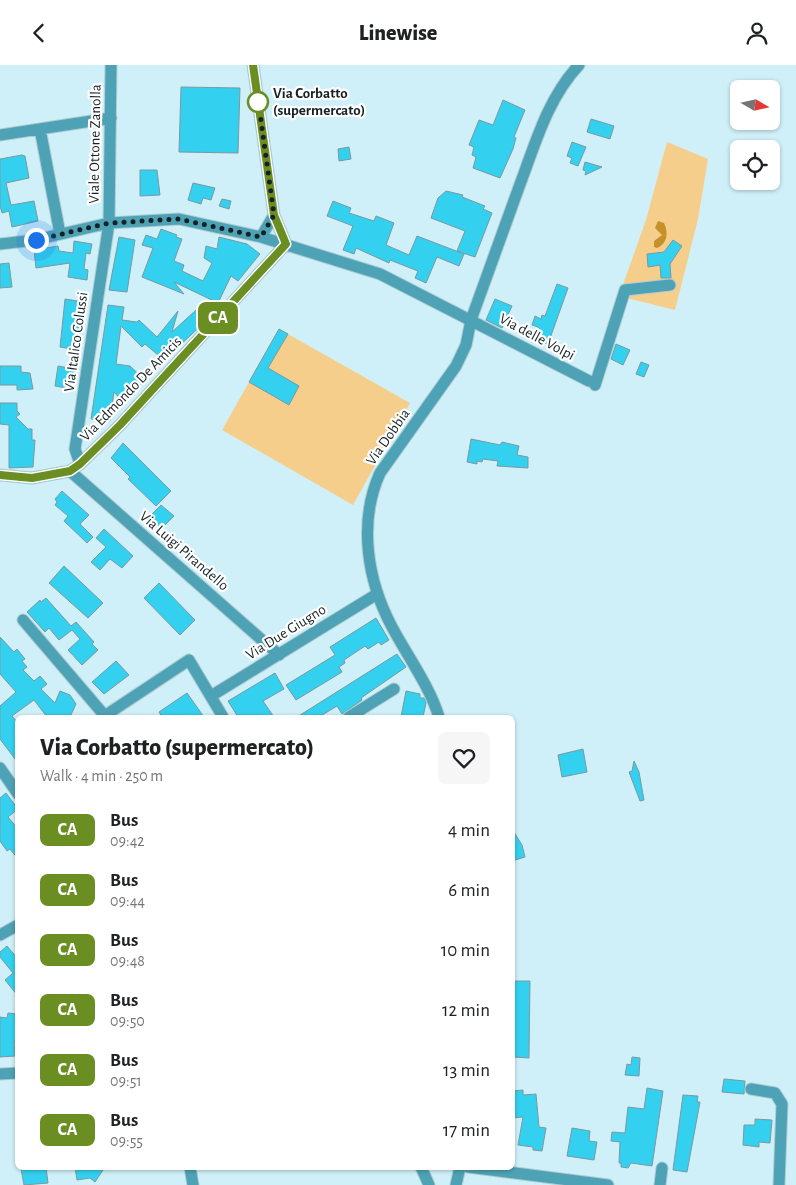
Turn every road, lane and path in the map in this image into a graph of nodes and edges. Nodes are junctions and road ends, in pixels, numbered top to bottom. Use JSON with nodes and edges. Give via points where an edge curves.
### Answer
{"nodes":[{"id":1,"x":112,"y":65,"type":"edge"},
{"id":2,"x":253,"y":65,"type":"edge"},
{"id":3,"x":579,"y":65,"type":"edge"},
{"id":4,"x":110,"y":118,"type":"junction"},
{"id":5,"x":40,"y":129,"type":"junction"},
{"id":6,"x":0,"y":135,"type":"edge"},
{"id":7,"x":274,"y":215,"type":"junction"},
{"id":8,"x":109,"y":223,"type":"junction"},
{"id":9,"x":60,"y":234,"type":"junction"},
{"id":10,"x":261,"y":237,"type":"junction"},
{"id":11,"x":286,"y":244,"type":"junction"},
{"id":12,"x":0,"y":245,"type":"edge"},
{"id":13,"x":670,"y":285,"type":"dead end"},
{"id":14,"x":471,"y":320,"type":"junction"},
{"id":15,"x":80,"y":464,"type":"junction"},
{"id":16,"x":70,"y":471,"type":"junction"},
{"id":17,"x":0,"y":475,"type":"edge"},
{"id":18,"x":377,"y":594,"type":"junction"},
{"id":19,"x":23,"y":621,"type":"dead end"},
{"id":20,"x":279,"y":655,"type":"junction"},
{"id":21,"x":394,"y":689,"type":"dead end"},
{"id":22,"x":211,"y":696,"type":"junction"},
{"id":23,"x":102,"y":715,"type":"edge"},
{"id":24,"x":107,"y":715,"type":"edge"},
{"id":25,"x":222,"y":715,"type":"edge"},
{"id":26,"x":352,"y":715,"type":"edge"},
{"id":27,"x":438,"y":715,"type":"edge"},
{"id":28,"x":0,"y":768,"type":"edge"},
{"id":29,"x":13,"y":777,"type":"edge"},
{"id":30,"x":15,"y":927,"type":"edge"},
{"id":31,"x":0,"y":935,"type":"edge"},
{"id":32,"x":15,"y":1073,"type":"edge"},
{"id":33,"x":0,"y":1074,"type":"edge"},
{"id":34,"x":750,"y":1089,"type":"dead end"},
{"id":35,"x":662,"y":1168,"type":"dead end"},
{"id":36,"x":190,"y":1170,"type":"edge"},
{"id":37,"x":422,"y":1170,"type":"edge"},
{"id":38,"x":459,"y":1170,"type":"edge"},
{"id":39,"x":491,"y":1170,"type":"edge"},
{"id":40,"x":192,"y":1185,"type":"edge"},
{"id":41,"x":429,"y":1185,"type":"edge"},
{"id":42,"x":456,"y":1185,"type":"edge"},
{"id":43,"x":608,"y":1185,"type":"edge"},
{"id":44,"x":660,"y":1185,"type":"edge"},
{"id":45,"x":779,"y":1185,"type":"edge"}],
"edges":[{"from":1,"to":4,"type":"street","name":"Viale Ottone Zanolla"},
{"from":2,"to":7,"type":"street"},
{"from":3,"to":14,"type":"street","name":"Via Dobbia","via":[[564,80],[554,97]]},
{"from":4,"to":5,"type":"street"},
{"from":4,"to":8,"type":"street","name":"Viale Ottone Zanolla"},
{"from":5,"to":6,"type":"street"},
{"from":5,"to":9,"type":"street"},
{"from":7,"to":10,"type":"street"},
{"from":7,"to":11,"type":"street"},
{"from":8,"to":9,"type":"street"},
{"from":8,"to":10,"type":"street","via":[[179,219]]},
{"from":8,"to":15,"type":"street","name":"Via Italico Colussi","via":[[75,449]]},
{"from":9,"to":12,"type":"street"},
{"from":10,"to":11,"type":"street"},
{"from":11,"to":14,"type":"street","via":[[380,274]]},
{"from":11,"to":15,"type":"street","name":"Via Edmondo De Amicis","via":[[120,425]]},
{"from":13,"to":14,"type":"street","name":"Via delle Volpi","via":[[625,290],[592,383]]},
{"from":14,"to":18,"type":"street","name":"Via Dobbia","via":[[466,345],[456,366],[380,473],[372,491],[368,510],[368,545]]},
{"from":15,"to":16,"type":"street","name":"Via Edmondo De Amicis"},
{"from":16,"to":17,"type":"street","name":"Via Edmondo De Amicis","via":[[32,478]]},
{"from":16,"to":20,"type":"street","name":"Via Luigi Pirandello"},
{"from":18,"to":20,"type":"street","name":"Via Due Giugno"},
{"from":18,"to":27,"type":"street","name":"Via Dobbia"},
{"from":19,"to":23,"type":"street"},
{"from":20,"to":22,"type":"street","name":"Via Due Giugno"},
{"from":21,"to":26,"type":"street"},
{"from":22,"to":24,"type":"street","via":[[189,660]]},
{"from":22,"to":25,"type":"street"},
{"from":28,"to":29,"type":"street"},
{"from":30,"to":31,"type":"street"},
{"from":32,"to":33,"type":"street"},
{"from":34,"to":45,"type":"street","via":[[775,1093],[782,1104]]},
{"from":35,"to":44,"type":"street"},
{"from":36,"to":40,"type":"street"},
{"from":37,"to":41,"type":"street"},
{"from":38,"to":42,"type":"street"},
{"from":39,"to":43,"type":"street"}]}
